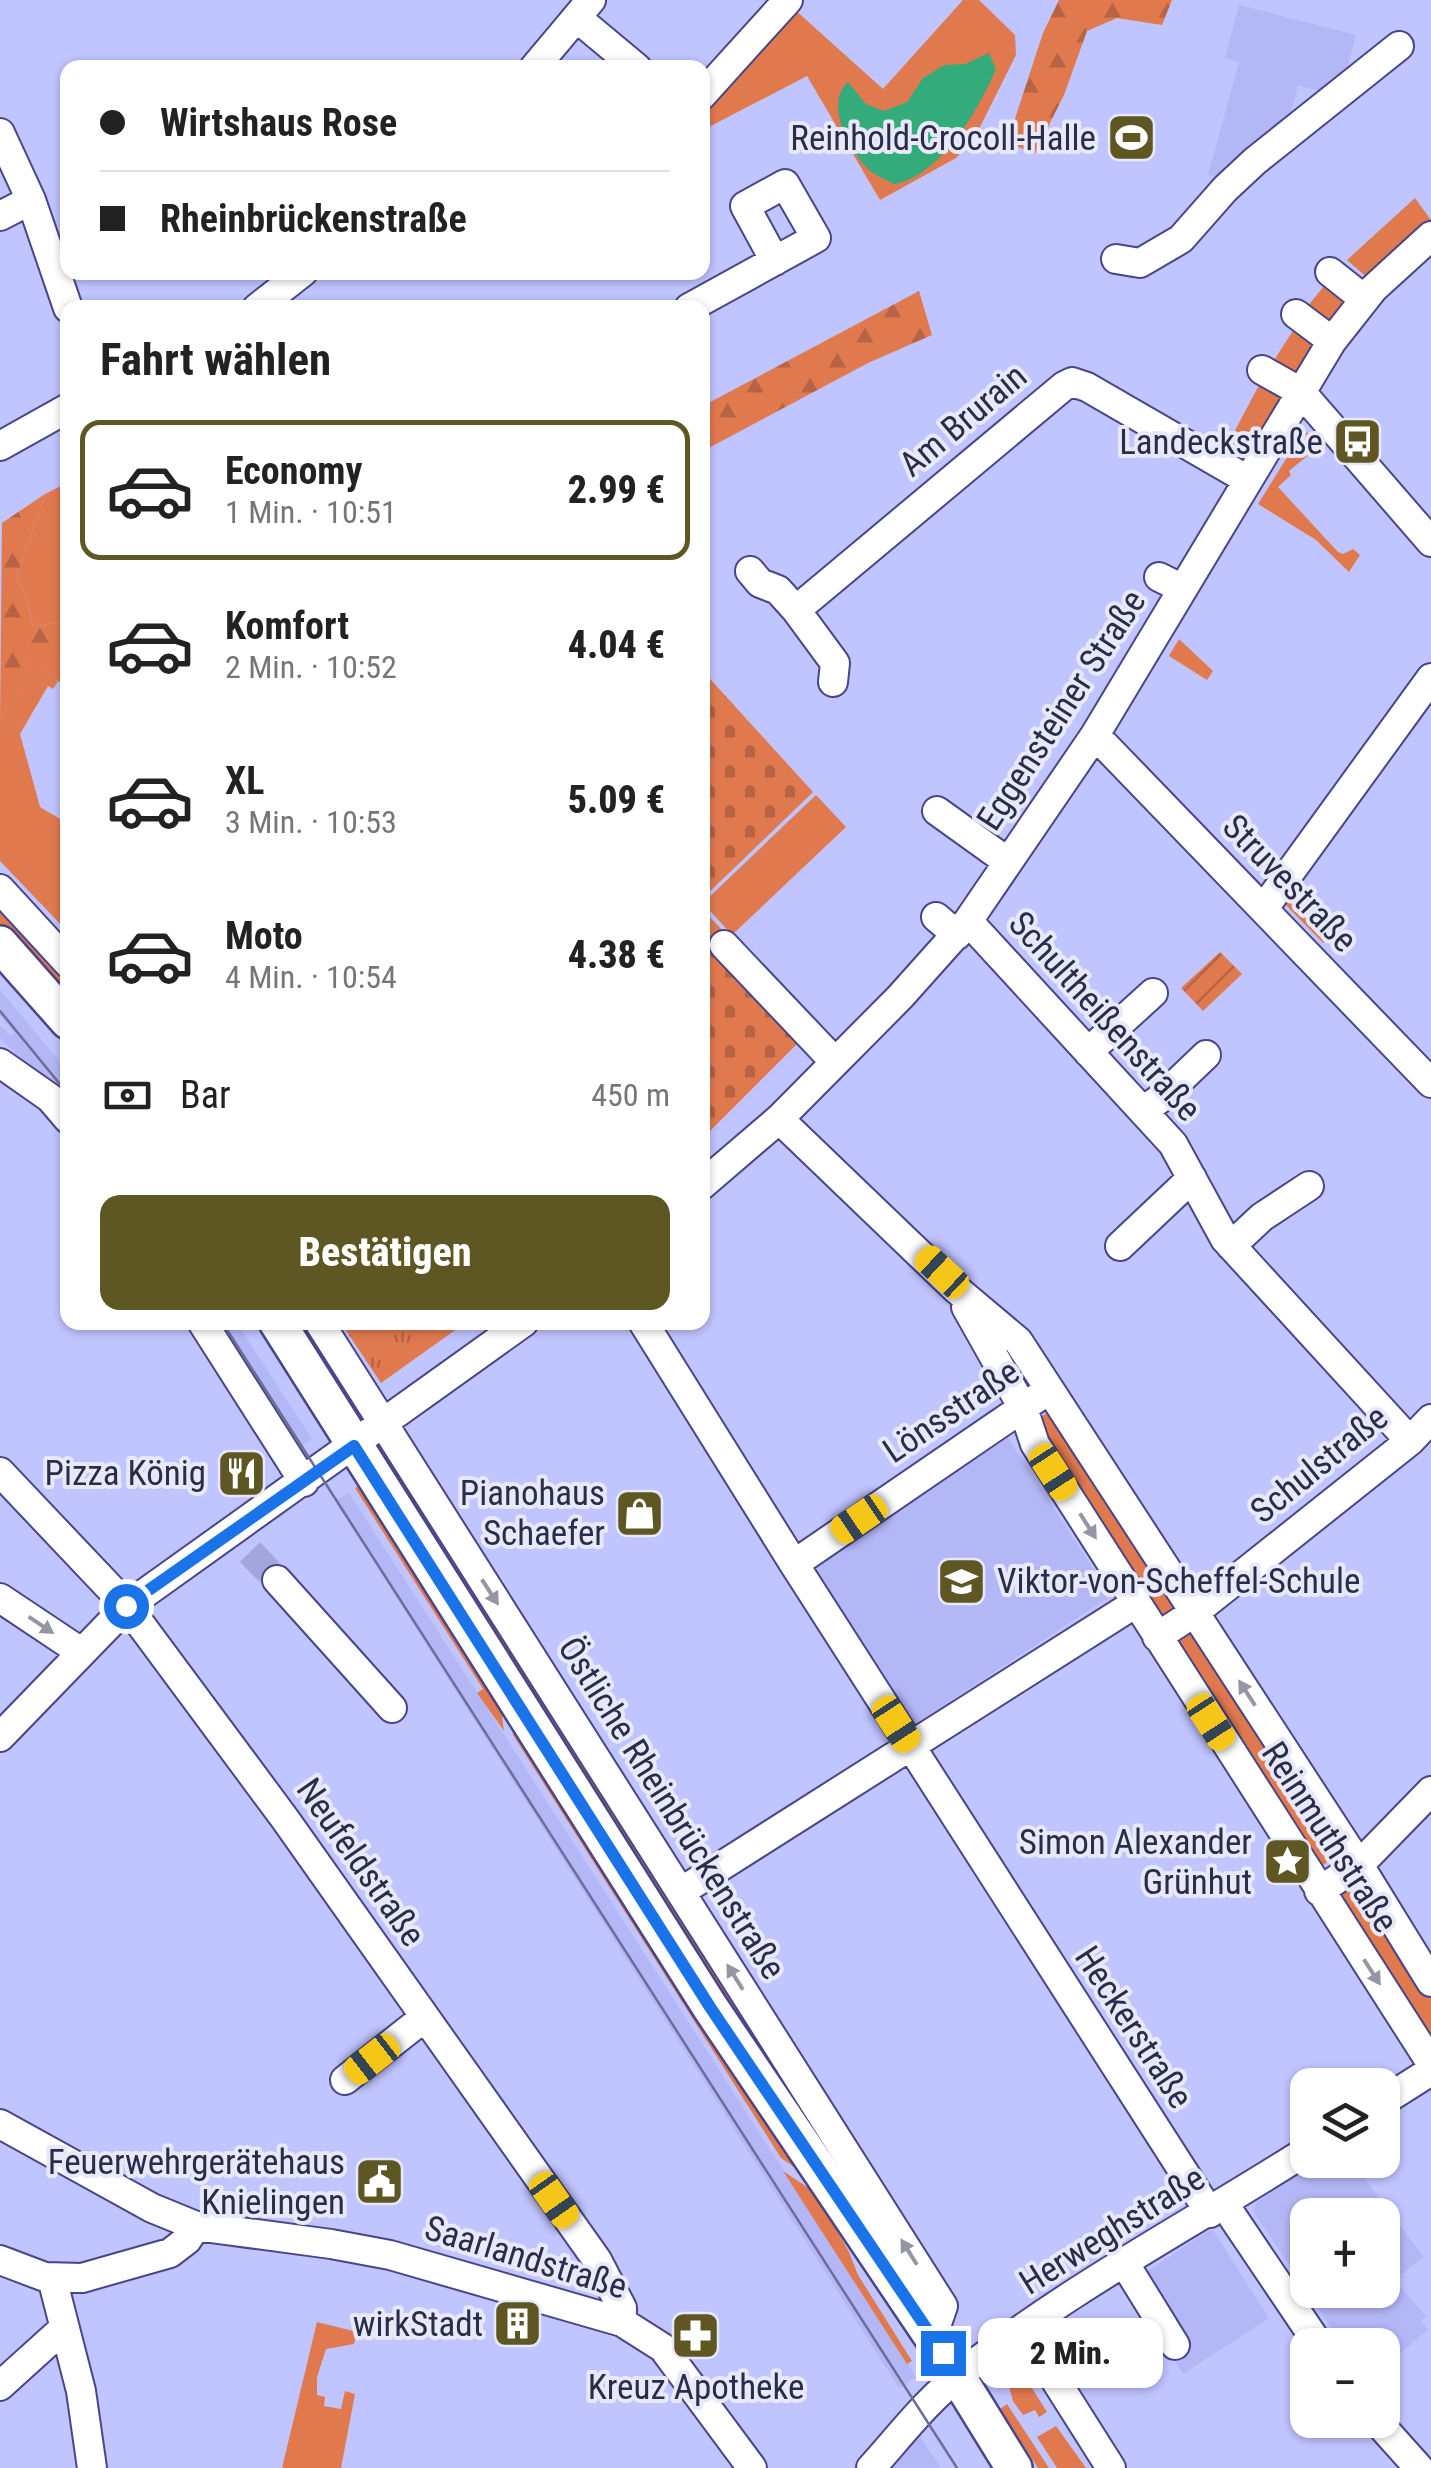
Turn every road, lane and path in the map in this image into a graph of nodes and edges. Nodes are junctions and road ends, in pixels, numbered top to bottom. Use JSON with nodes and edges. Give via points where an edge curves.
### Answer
{"nodes":[{"id":1,"x":788,"y":0,"type":"edge"},
{"id":2,"x":584,"y":9,"type":"edge"},
{"id":3,"x":1399,"y":46,"type":"dead end"},
{"id":4,"x":541,"y":60,"type":"edge"},
{"id":5,"x":631,"y":60,"type":"edge"},
{"id":6,"x":1323,"y":76,"type":"dead end"},
{"id":7,"x":710,"y":85,"type":"edge"},
{"id":8,"x":1316,"y":112,"type":"junction"},
{"id":9,"x":0,"y":133,"type":"edge"},
{"id":10,"x":30,"y":200,"type":"junction"},
{"id":11,"x":0,"y":216,"type":"edge"},
{"id":12,"x":1427,"y":247,"type":"edge"},
{"id":13,"x":1116,"y":259,"type":"dead end"},
{"id":14,"x":774,"y":261,"type":"dead end"},
{"id":15,"x":1335,"y":266,"type":"dead end"},
{"id":16,"x":293,"y":280,"type":"edge"},
{"id":17,"x":1368,"y":294,"type":"junction"},
{"id":18,"x":65,"y":300,"type":"edge"},
{"id":19,"x":267,"y":300,"type":"edge"},
{"id":20,"x":703,"y":300,"type":"edge"},
{"id":21,"x":1296,"y":314,"type":"dead end"},
{"id":22,"x":1332,"y":341,"type":"junction"},
{"id":23,"x":1262,"y":370,"type":"dead end"},
{"id":24,"x":1301,"y":392,"type":"junction"},
{"id":25,"x":60,"y":412,"type":"edge"},
{"id":26,"x":0,"y":446,"type":"edge"},
{"id":27,"x":1248,"y":480,"type":"junction"},
{"id":28,"x":1431,"y":542,"type":"edge"},
{"id":29,"x":750,"y":571,"type":"dead end"},
{"id":30,"x":800,"y":606,"type":"junction"},
{"id":31,"x":1431,"y":678,"type":"edge"},
{"id":32,"x":834,"y":682,"type":"dead end"},
{"id":33,"x":1094,"y":735,"type":"junction"},
{"id":34,"x":937,"y":811,"type":"dead end"},
{"id":35,"x":1008,"y":862,"type":"junction"},
{"id":36,"x":0,"y":889,"type":"edge"},
{"id":37,"x":1264,"y":908,"type":"junction"},
{"id":38,"x":954,"y":924,"type":"junction"},
{"id":39,"x":0,"y":944,"type":"edge"},
{"id":40,"x":724,"y":944,"type":"dead end"},
{"id":41,"x":60,"y":954,"type":"edge"},
{"id":42,"x":1154,"y":993,"type":"dead end"},
{"id":43,"x":60,"y":1011,"type":"edge"},
{"id":44,"x":1088,"y":1052,"type":"junction"},
{"id":45,"x":1206,"y":1055,"type":"dead end"},
{"id":46,"x":835,"y":1062,"type":"junction"},
{"id":47,"x":0,"y":1063,"type":"edge"},
{"id":48,"x":1429,"y":1078,"type":"edge"},
{"id":49,"x":60,"y":1109,"type":"edge"},
{"id":50,"x":1143,"y":1111,"type":"junction"},
{"id":51,"x":779,"y":1119,"type":"junction"},
{"id":52,"x":710,"y":1178,"type":"edge"},
{"id":53,"x":1192,"y":1178,"type":"junction"},
{"id":54,"x":1309,"y":1186,"type":"dead end"},
{"id":55,"x":1120,"y":1246,"type":"dead end"},
{"id":56,"x":1231,"y":1246,"type":"junction"},
{"id":57,"x":956,"y":1288,"type":"junction"},
{"id":58,"x":207,"y":1330,"type":"edge"},
{"id":59,"x":281,"y":1330,"type":"edge"},
{"id":60,"x":325,"y":1330,"type":"edge"},
{"id":61,"x":513,"y":1330,"type":"edge"},
{"id":62,"x":648,"y":1330,"type":"edge"},
{"id":63,"x":1050,"y":1388,"type":"junction"},
{"id":64,"x":1023,"y":1408,"type":"junction"},
{"id":65,"x":1431,"y":1419,"type":"edge"},
{"id":66,"x":383,"y":1425,"type":"junction"},
{"id":67,"x":1410,"y":1441,"type":"junction"},
{"id":68,"x":354,"y":1446,"type":"junction"},
{"id":69,"x":0,"y":1472,"type":"edge"},
{"id":70,"x":304,"y":1482,"type":"junction"},
{"id":71,"x":794,"y":1564,"type":"junction"},
{"id":72,"x":277,"y":1580,"type":"tunnel mouth"},
{"id":73,"x":0,"y":1598,"type":"edge"},
{"id":74,"x":1136,"y":1603,"type":"junction"},
{"id":75,"x":126,"y":1606,"type":"junction"},
{"id":76,"x":1195,"y":1612,"type":"junction"},
{"id":77,"x":1156,"y":1637,"type":"junction"},
{"id":78,"x":82,"y":1652,"type":"junction"},
{"id":79,"x":392,"y":1708,"type":"dead end"},
{"id":80,"x":0,"y":1737,"type":"edge"},
{"id":81,"x":912,"y":1748,"type":"junction"},
{"id":82,"x":1431,"y":1790,"type":"edge"},
{"id":83,"x":1359,"y":1865,"type":"junction"},
{"id":84,"x":1319,"y":1890,"type":"junction"},
{"id":85,"x":682,"y":1891,"type":"junction"},
{"id":86,"x":1431,"y":1982,"type":"edge"},
{"id":87,"x":425,"y":2017,"type":"junction"},
{"id":88,"x":1431,"y":2067,"type":"edge"},
{"id":89,"x":345,"y":2080,"type":"dead end"},
{"id":90,"x":1400,"y":2089,"type":"edge"},
{"id":91,"x":0,"y":2124,"type":"edge"},
{"id":92,"x":1290,"y":2161,"type":"edge"},
{"id":93,"x":1217,"y":2208,"type":"junction"},
{"id":94,"x":196,"y":2226,"type":"junction"},
{"id":95,"x":0,"y":2260,"type":"edge"},
{"id":96,"x":1125,"y":2264,"type":"junction"},
{"id":97,"x":52,"y":2278,"type":"junction"},
{"id":98,"x":622,"y":2322,"type":"junction"},
{"id":99,"x":64,"y":2328,"type":"junction"},
{"id":100,"x":1306,"y":2328,"type":"edge"},
{"id":101,"x":1023,"y":2329,"type":"junction"},
{"id":102,"x":932,"y":2338,"type":"junction"},
{"id":103,"x":1175,"y":2345,"type":"dead end"},
{"id":104,"x":958,"y":2376,"type":"junction"},
{"id":105,"x":0,"y":2386,"type":"edge"},
{"id":106,"x":1397,"y":2438,"type":"edge"},
{"id":107,"x":1421,"y":2458,"type":"edge"},
{"id":108,"x":92,"y":2468,"type":"edge"},
{"id":109,"x":752,"y":2468,"type":"edge"},
{"id":110,"x":871,"y":2468,"type":"edge"},
{"id":111,"x":1014,"y":2468,"type":"edge"},
{"id":112,"x":1111,"y":2468,"type":"edge"}],
"edges":[{"from":1,"to":7,"type":"street"},
{"from":2,"to":4,"type":"street"},
{"from":2,"to":5,"type":"street"},
{"from":3,"to":8,"type":"street"},
{"from":6,"to":8,"type":"street"},
{"from":8,"to":13,"type":"street","via":[[1225,189],[1182,238],[1140,263]]},
{"from":9,"to":10,"type":"street"},
{"from":10,"to":11,"type":"street"},
{"from":10,"to":18,"type":"street"},
{"from":12,"to":17,"type":"street","name":"Eggensteiner Straße"},
{"from":14,"to":20,"type":"street"},
{"from":15,"to":17,"type":"street"},
{"from":16,"to":19,"type":"street"},
{"from":17,"to":22,"type":"street","name":"Eggensteiner Straße"},
{"from":21,"to":22,"type":"street"},
{"from":22,"to":24,"type":"street","name":"Eggensteiner Straße"},
{"from":23,"to":24,"type":"street"},
{"from":24,"to":27,"type":"street","name":"Eggensteiner Straße"},
{"from":24,"to":28,"type":"street"},
{"from":25,"to":26,"type":"street"},
{"from":27,"to":30,"type":"street","name":"Am Brurain","via":[[1072,382]]},
{"from":27,"to":33,"type":"street","name":"Eggensteiner Straße","via":[[1171,583]]},
{"from":29,"to":30,"type":"street"},
{"from":30,"to":32,"type":"street","via":[[835,663]]},
{"from":31,"to":37,"type":"street"},
{"from":33,"to":35,"type":"street","name":"Eggensteiner Straße"},
{"from":33,"to":37,"type":"street","name":"Struvestraße"},
{"from":34,"to":35,"type":"street"},
{"from":35,"to":38,"type":"street","name":"Eggensteiner Straße"},
{"from":36,"to":41,"type":"street"},
{"from":37,"to":48,"type":"street","name":"Struvestraße"},
{"from":38,"to":44,"type":"street","name":"Schultheißenstraße"},
{"from":38,"to":46,"type":"street","name":"Eggensteiner Straße"},
{"from":39,"to":43,"type":"main road"},
{"from":40,"to":46,"type":"street"},
{"from":42,"to":44,"type":"street"},
{"from":44,"to":50,"type":"street","name":"Schultheißenstraße"},
{"from":45,"to":50,"type":"street"},
{"from":46,"to":51,"type":"street","name":"Eggensteiner Straße"},
{"from":47,"to":49,"type":"street"},
{"from":50,"to":53,"type":"street","name":"Schultheißenstraße"},
{"from":51,"to":52,"type":"street","name":"Eggensteiner Straße"},
{"from":51,"to":57,"type":"street","name":"Reinmuthstraße"},
{"from":53,"to":55,"type":"street"},
{"from":53,"to":56,"type":"street","name":"Schultheißenstraße"},
{"from":54,"to":56,"type":"street"},
{"from":56,"to":67,"type":"street","name":"Schultheißenstraße"},
{"from":57,"to":63,"type":"street","name":"Reinmuthstraße","via":[[1018,1341]]},
{"from":57,"to":64,"type":"street","name":"Reinmuthstraße"},
{"from":58,"to":70,"type":"street"},
{"from":59,"to":68,"type":"main road"},
{"from":60,"to":66,"type":"street","name":"Östliche Rheinbrückenstraße"},
{"from":61,"to":66,"type":"street"},
{"from":62,"to":71,"type":"street","name":"Heckerstraße"},
{"from":63,"to":64,"type":"street","name":"Lönsstraße"},
{"from":63,"to":76,"type":"street","name":"Reinmuthstraße"},
{"from":64,"to":71,"type":"street","name":"Lönsstraße"},
{"from":64,"to":74,"type":"street","name":"Reinmuthstraße","one_way":true,"via":[[1035,1444]]},
{"from":65,"to":67,"type":"street","name":"Schulstraße"},
{"from":66,"to":68,"type":"street"},
{"from":66,"to":85,"type":"street","name":"Östliche Rheinbrückenstraße","one_way":true},
{"from":67,"to":76,"type":"street","name":"Schulstraße"},
{"from":68,"to":70,"type":"street"},
{"from":68,"to":102,"type":"main road","via":[[710,2007]]},
{"from":69,"to":75,"type":"street","name":"Neufeldstraße"},
{"from":70,"to":75,"type":"street","via":[[241,1542]]},
{"from":71,"to":81,"type":"street","name":"Heckerstraße"},
{"from":72,"to":79,"type":"street"},
{"from":73,"to":78,"type":"street","one_way":true},
{"from":74,"to":77,"type":"street","name":"Reinmuthstraße"},
{"from":74,"to":81,"type":"street"},
{"from":75,"to":78,"type":"street"},
{"from":75,"to":87,"type":"street","name":"Neufeldstraße"},
{"from":76,"to":77,"type":"street","name":"Schulstraße"},
{"from":83,"to":76,"type":"street","name":"Reinmuthstraße","one_way":true},
{"from":77,"to":84,"type":"street","name":"Reinmuthstraße"},
{"from":78,"to":80,"type":"street"},
{"from":81,"to":85,"type":"street"},
{"from":81,"to":93,"type":"street","name":"Heckerstraße"},
{"from":82,"to":83,"type":"street"},
{"from":83,"to":84,"type":"street"},
{"from":83,"to":86,"type":"street","name":"Reinmuthstraße"},
{"from":84,"to":88,"type":"street","name":"Reinmuthstraße","one_way":true},
{"from":102,"to":85,"type":"street","name":"Östliche Rheinbrückenstraße","one_way":true,"via":[[943,2306]]},
{"from":87,"to":89,"type":"street"},
{"from":87,"to":98,"type":"street","name":"Neufeldstraße","via":[[597,2260],[622,2308]]},
{"from":88,"to":90,"type":"street"},
{"from":91,"to":94,"type":"street","name":"Saarlandstraße"},
{"from":92,"to":93,"type":"street","name":"Herweghstraße"},
{"from":93,"to":96,"type":"street","name":"Herweghstraße"},
{"from":93,"to":100,"type":"street","name":"Heckerstraße"},
{"from":94,"to":97,"type":"street","via":[[170,2253],[82,2278]]},
{"from":94,"to":98,"type":"street","name":"Saarlandstraße","via":[[390,2255]]},
{"from":95,"to":97,"type":"street"},
{"from":96,"to":101,"type":"street","name":"Herweghstraße"},
{"from":96,"to":103,"type":"street"},
{"from":97,"to":99,"type":"street"},
{"from":98,"to":109,"type":"street","name":"Saarlandstraße","via":[[663,2348]]},
{"from":99,"to":105,"type":"street"},
{"from":99,"to":108,"type":"street"},
{"from":101,"to":104,"type":"street","name":"Herweghstraße"},
{"from":101,"to":112,"type":"street"},
{"from":102,"to":104,"type":"main road"},
{"from":104,"to":110,"type":"street","name":"Herweghstraße"},
{"from":104,"to":111,"type":"main road"},
{"from":106,"to":107,"type":"street"}]}
